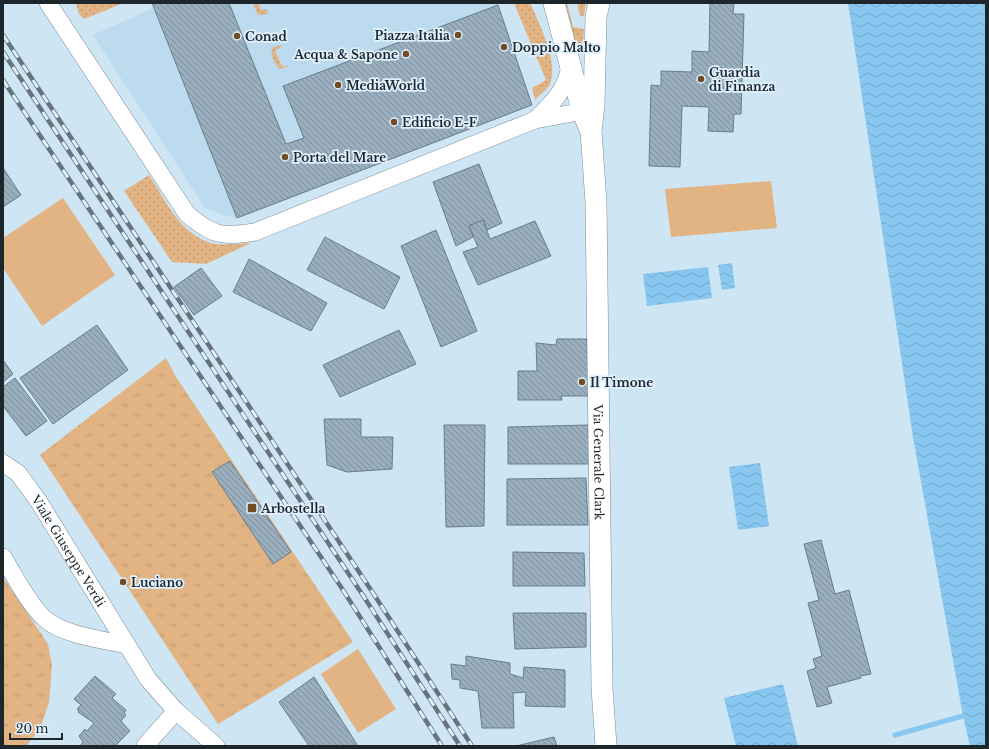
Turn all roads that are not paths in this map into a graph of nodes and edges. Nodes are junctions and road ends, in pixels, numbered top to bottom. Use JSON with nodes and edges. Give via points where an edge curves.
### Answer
{"nodes":[{"id":1,"x":48,"y":3,"type":"edge"},
{"id":2,"x":554,"y":3,"type":"edge"},
{"id":3,"x":598,"y":3,"type":"edge"},
{"id":4,"x":570,"y":64,"type":"junction"},
{"id":5,"x":589,"y":105,"type":"junction"},
{"id":6,"x":535,"y":120,"type":"junction"},
{"id":7,"x":3,"y":463,"type":"edge"},
{"id":8,"x":3,"y":557,"type":"edge"},
{"id":9,"x":127,"y":644,"type":"junction"},
{"id":10,"x":176,"y":711,"type":"junction"},
{"id":11,"x":145,"y":746,"type":"edge"},
{"id":12,"x":216,"y":746,"type":"edge"},
{"id":13,"x":606,"y":746,"type":"edge"}],
"edges":[{"from":1,"to":6,"type":"street","via":[[187,214],[204,228],[219,234],[255,232]]},
{"from":2,"to":4,"type":"main road","name":"Via Generale Clark"},
{"from":3,"to":5,"type":"main road","name":"Via Generale Clark"},
{"from":4,"to":5,"type":"main road","name":"Via Generale Clark"},
{"from":4,"to":6,"type":"street","via":[[569,76],[560,94]]},
{"from":5,"to":6,"type":"street"},
{"from":5,"to":13,"type":"main road","name":"Via Generale Clark","via":[[596,202],[602,688]]},
{"from":7,"to":9,"type":"street","name":"Viale Giuseppe Verdi","via":[[18,473],[39,502]]},
{"from":8,"to":9,"type":"street","via":[[35,608],[49,623],[66,630]]},
{"from":9,"to":10,"type":"street","name":"Viale Giuseppe Verdi","via":[[148,679]]},
{"from":10,"to":11,"type":"street"},
{"from":10,"to":12,"type":"street","name":"Viale Giuseppe Verdi"}]}
